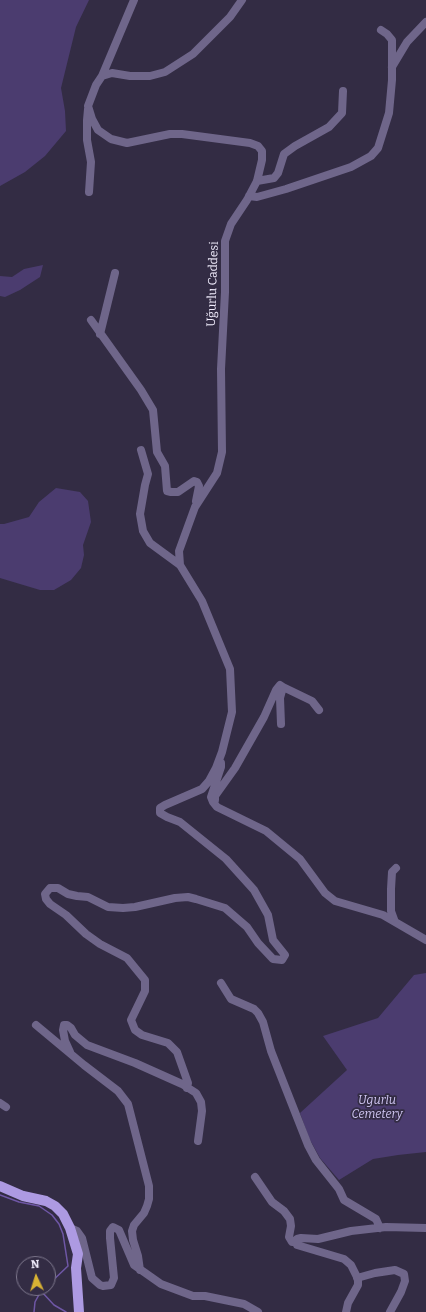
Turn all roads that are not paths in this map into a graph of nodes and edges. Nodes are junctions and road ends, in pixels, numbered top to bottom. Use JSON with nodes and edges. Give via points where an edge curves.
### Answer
{"nodes":[{"id":1,"x":134,"y":0,"type":"edge"},
{"id":2,"x":242,"y":0,"type":"edge"},
{"id":3,"x":426,"y":22,"type":"edge"},
{"id":4,"x":381,"y":30,"type":"dead end"},
{"id":5,"x":392,"y":68,"type":"junction"},
{"id":6,"x":102,"y":76,"type":"junction"},
{"id":7,"x":344,"y":91,"type":"dead end"},
{"id":8,"x":88,"y":106,"type":"junction"},
{"id":9,"x":257,"y":181,"type":"junction"},
{"id":10,"x":89,"y":192,"type":"dead end"},
{"id":11,"x":249,"y":196,"type":"junction"},
{"id":12,"x":115,"y":273,"type":"dead end"},
{"id":13,"x":91,"y":320,"type":"dead end"},
{"id":14,"x":100,"y":334,"type":"junction"},
{"id":15,"x":141,"y":450,"type":"dead end"},
{"id":16,"x":197,"y":504,"type":"junction"},
{"id":17,"x":180,"y":566,"type":"junction"},
{"id":18,"x":283,"y":687,"type":"junction"},
{"id":19,"x":319,"y":710,"type":"dead end"},
{"id":20,"x":281,"y":724,"type":"dead end"},
{"id":21,"x":220,"y":757,"type":"junction"},
{"id":22,"x":216,"y":805,"type":"junction"},
{"id":23,"x":396,"y":868,"type":"dead end"},
{"id":24,"x":395,"y":922,"type":"junction"},
{"id":25,"x":426,"y":940,"type":"edge"},
{"id":26,"x":221,"y":983,"type":"dead end"},
{"id":27,"x":36,"y":1025,"type":"dead end"},
{"id":28,"x":71,"y":1054,"type":"junction"},
{"id":29,"x":187,"y":1088,"type":"junction"},
{"id":30,"x":198,"y":1141,"type":"dead end"},
{"id":31,"x":255,"y":1177,"type":"dead end"},
{"id":32,"x":0,"y":1186,"type":"edge"},
{"id":33,"x":70,"y":1228,"type":"junction"},
{"id":34,"x":380,"y":1228,"type":"junction"},
{"id":35,"x":426,"y":1228,"type":"edge"},
{"id":36,"x":296,"y":1242,"type":"junction"},
{"id":37,"x":140,"y":1270,"type":"junction"},
{"id":38,"x":357,"y":1278,"type":"junction"},
{"id":39,"x":79,"y":1312,"type":"edge"},
{"id":40,"x":258,"y":1312,"type":"edge"},
{"id":41,"x":346,"y":1312,"type":"edge"},
{"id":42,"x":390,"y":1312,"type":"edge"}],
"edges":[{"from":1,"to":6,"type":"street"},
{"from":2,"to":6,"type":"street","via":[[230,17],[193,54],[165,72],[150,76],[112,73]]},
{"from":3,"to":5,"type":"street","via":[[407,42]]},
{"from":4,"to":5,"type":"street","via":[[392,40]]},
{"from":5,"to":11,"type":"street","via":[[389,113],[378,148],[371,156],[351,166],[286,189],[257,197]]},
{"from":6,"to":8,"type":"street"},
{"from":7,"to":9,"type":"street","via":[[342,113],[329,127],[284,154],[274,178]]},
{"from":8,"to":9,"type":"street","name":"Uğurlu Caddesi","via":[[98,130],[111,139],[127,143],[182,134],[258,146],[262,151],[262,160]]},
{"from":8,"to":10,"type":"street","via":[[87,140],[91,162]]},
{"from":9,"to":11,"type":"street","name":"Uğurlu Caddesi"},
{"from":11,"to":16,"type":"street","name":"Uğurlu Caddesi","via":[[231,224],[225,241],[221,370],[222,452],[217,473]]},
{"from":12,"to":14,"type":"street"},
{"from":13,"to":14,"type":"street"},
{"from":14,"to":16,"type":"street","via":[[141,390],[152,410],[157,452],[165,466],[167,491],[178,492],[194,481],[197,482]]},
{"from":15,"to":17,"type":"street","via":[[148,474],[140,514],[143,531],[150,543]]},
{"from":16,"to":17,"type":"street","name":"Uğurlu Caddesi","via":[[179,552]]},
{"from":17,"to":21,"type":"street","via":[[202,601],[230,669],[232,712]]},
{"from":18,"to":19,"type":"street","via":[[312,701]]},
{"from":18,"to":20,"type":"street","via":[[280,698]]},
{"from":18,"to":22,"type":"street","via":[[280,685],[276,690],[235,768],[215,796]]},
{"from":21,"to":22,"type":"street","via":[[221,767],[212,796]]},
{"from":21,"to":29,"type":"street","via":[[209,781],[202,789],[165,805],[160,808],[160,813],[180,822],[200,837],[226,859],[254,890],[268,915],[272,940],[285,955],[282,960],[276,960],[269,955],[248,927],[225,908],[196,898],[175,898],[123,908],[108,907],[88,897],[77,896],[58,888],[50,888],[45,894],[50,904],[86,934],[127,958],[145,980],[145,991],[131,1020],[135,1030],[142,1035],[168,1043],[177,1052],[188,1083]]},
{"from":22,"to":24,"type":"street","via":[[266,831],[300,859],[325,893],[335,901],[383,915]]},
{"from":23,"to":24,"type":"street","via":[[392,872],[391,896],[391,911]]},
{"from":24,"to":25,"type":"street"},
{"from":26,"to":34,"type":"street","via":[[231,999],[254,1009],[258,1014],[316,1160],[339,1189],[344,1200],[376,1219]]},
{"from":27,"to":28,"type":"street"},
{"from":28,"to":29,"type":"street","via":[[65,1041],[64,1025],[71,1028],[87,1045],[135,1063]]},
{"from":28,"to":37,"type":"street","via":[[118,1091],[128,1104],[149,1186],[147,1206],[132,1231]]},
{"from":29,"to":30,"type":"street","via":[[196,1093],[201,1102]]},
{"from":31,"to":36,"type":"street","via":[[272,1202],[290,1219],[289,1237],[292,1242]]},
{"from":32,"to":33,"type":"main road","via":[[55,1206],[63,1214]]},
{"from":33,"to":37,"type":"street","via":[[77,1231],[82,1238],[92,1278],[100,1285],[111,1284],[114,1278],[110,1238],[110,1231],[113,1228],[119,1230],[134,1265]]},
{"from":33,"to":39,"type":"main road","via":[[78,1254],[76,1268]]},
{"from":34,"to":35,"type":"street"},
{"from":34,"to":36,"type":"street","via":[[351,1231],[318,1239],[301,1238]]},
{"from":36,"to":38,"type":"street","via":[[297,1245],[344,1259],[351,1265]]},
{"from":37,"to":40,"type":"street","via":[[161,1284],[187,1294],[244,1304]]},
{"from":38,"to":41,"type":"street","via":[[358,1285]]},
{"from":38,"to":42,"type":"street","via":[[395,1270],[404,1274],[405,1281],[401,1292]]}]}
